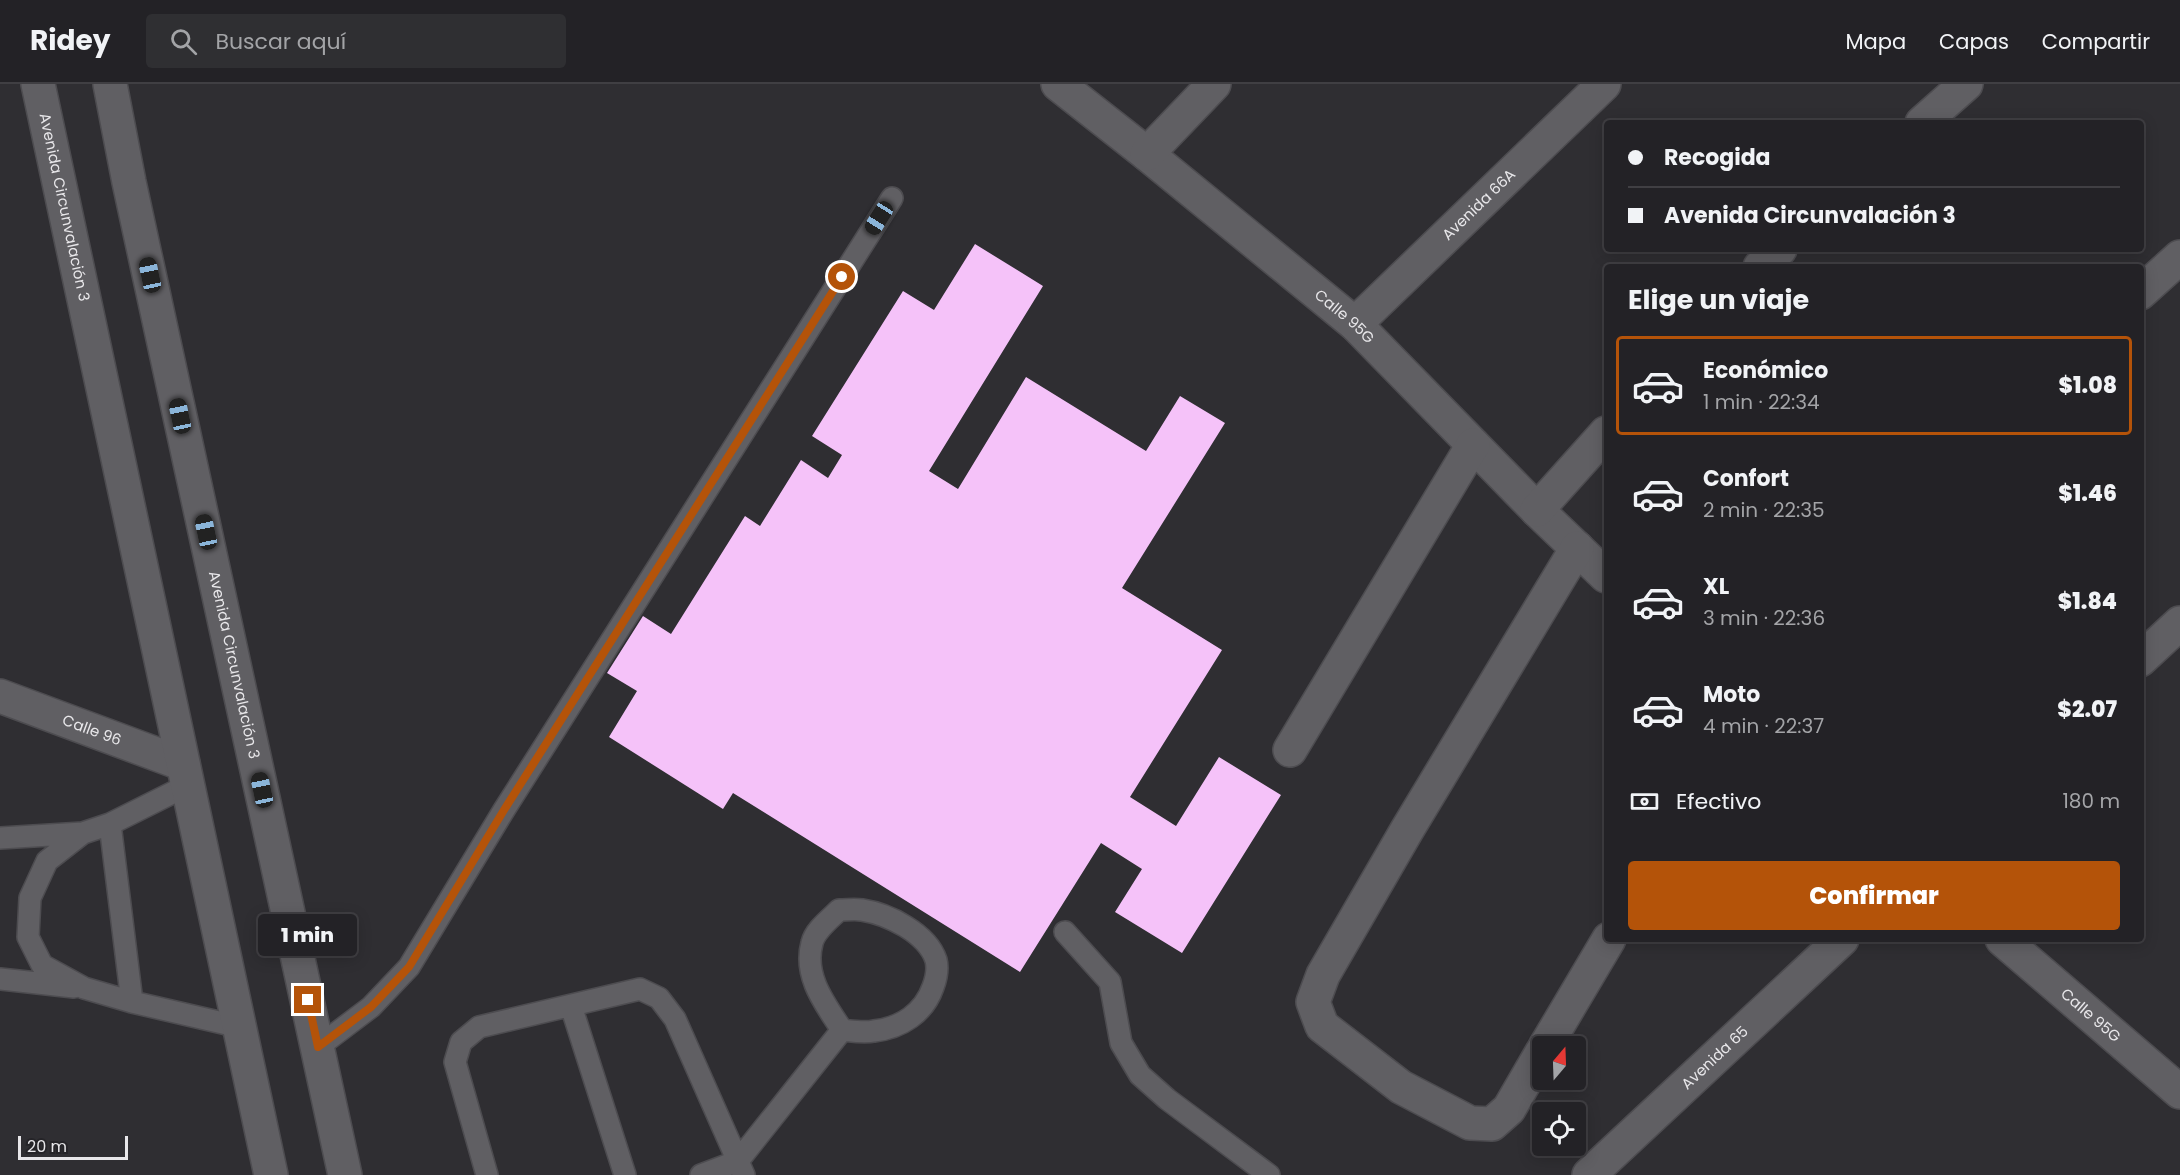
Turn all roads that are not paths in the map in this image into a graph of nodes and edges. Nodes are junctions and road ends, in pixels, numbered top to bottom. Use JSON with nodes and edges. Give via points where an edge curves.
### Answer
{"nodes":[{"id":1,"x":38,"y":84,"type":"edge"},
{"id":2,"x":110,"y":84,"type":"edge"},
{"id":3,"x":126,"y":84,"type":"edge"},
{"id":4,"x":1058,"y":84,"type":"edge"},
{"id":5,"x":1214,"y":84,"type":"edge"},
{"id":6,"x":1604,"y":84,"type":"edge"},
{"id":7,"x":1966,"y":84,"type":"edge"},
{"id":8,"x":1925,"y":120,"type":"edge"},
{"id":9,"x":1147,"y":154,"type":"junction"},
{"id":10,"x":129,"y":182,"type":"junction"},
{"id":11,"x":892,"y":198,"type":"dead end"},
{"id":12,"x":1777,"y":252,"type":"edge"},
{"id":13,"x":2180,"y":257,"type":"edge"},
{"id":14,"x":1763,"y":264,"type":"edge"},
{"id":15,"x":2144,"y":289,"type":"edge"},
{"id":16,"x":1355,"y":324,"type":"junction"},
{"id":17,"x":1604,"y":435,"type":"edge"},
{"id":18,"x":1473,"y":445,"type":"junction"},
{"id":19,"x":1537,"y":510,"type":"junction"},
{"id":20,"x":1577,"y":548,"type":"junction"},
{"id":21,"x":1604,"y":574,"type":"edge"},
{"id":22,"x":2180,"y":623,"type":"edge"},
{"id":23,"x":2144,"y":656,"type":"edge"},
{"id":24,"x":0,"y":696,"type":"edge"},
{"id":25,"x":1290,"y":750,"type":"dead end"},
{"id":26,"x":186,"y":774,"type":"junction"},
{"id":27,"x":110,"y":824,"type":"junction"},
{"id":28,"x":83,"y":833,"type":"junction"},
{"id":29,"x":0,"y":838,"type":"edge"},
{"id":30,"x":1065,"y":932,"type":"dead end"},
{"id":31,"x":1607,"y":942,"type":"edge"},
{"id":32,"x":1839,"y":942,"type":"edge"},
{"id":33,"x":2005,"y":942,"type":"edge"},
{"id":34,"x":0,"y":979,"type":"edge"},
{"id":35,"x":84,"y":988,"type":"junction"},
{"id":36,"x":132,"y":1002,"type":"junction"},
{"id":37,"x":571,"y":1006,"type":"junction"},
{"id":38,"x":240,"y":1028,"type":"junction"},
{"id":39,"x":842,"y":1030,"type":"junction"},
{"id":40,"x":1552,"y":1036,"type":"edge"},
{"id":41,"x":318,"y":1047,"type":"junction"},
{"id":42,"x":1532,"y":1069,"type":"edge"},
{"id":43,"x":2180,"y":1092,"type":"edge"},
{"id":44,"x":741,"y":1168,"type":"edge"},
{"id":45,"x":271,"y":1175,"type":"edge"},
{"id":46,"x":345,"y":1175,"type":"edge"},
{"id":47,"x":487,"y":1175,"type":"edge"},
{"id":48,"x":625,"y":1175,"type":"edge"},
{"id":49,"x":701,"y":1175,"type":"edge"},
{"id":50,"x":1269,"y":1175,"type":"edge"},
{"id":51,"x":1589,"y":1175,"type":"edge"}],
"edges":[{"from":1,"to":26,"type":"street","name":"Avenida Circunvalación 3"},
{"from":2,"to":10,"type":"street","name":"Avenida Circunvalación 3"},
{"from":3,"to":10,"type":"street"},
{"from":4,"to":9,"type":"street","name":"Calle 95G"},
{"from":5,"to":9,"type":"street"},
{"from":6,"to":16,"type":"street","name":"Avenida 66A"},
{"from":7,"to":8,"type":"street"},
{"from":9,"to":16,"type":"street","name":"Calle 95G"},
{"from":10,"to":41,"type":"street","name":"Avenida Circunvalación 3"},
{"from":11,"to":41,"type":"lane","via":[[510,800],[409,967],[371,1007]]},
{"from":12,"to":14,"type":"street"},
{"from":13,"to":15,"type":"street"},
{"from":16,"to":18,"type":"street","name":"Calle 95G"},
{"from":17,"to":19,"type":"street"},
{"from":18,"to":19,"type":"street","name":"Calle 95G"},
{"from":18,"to":25,"type":"street"},
{"from":19,"to":20,"type":"street","name":"Calle 95G"},
{"from":20,"to":21,"type":"street","name":"Calle 95G"},
{"from":20,"to":42,"type":"street","via":[[1373,888],[1323,975],[1313,1002],[1322,1026],[1339,1040],[1401,1087],[1470,1123],[1492,1124],[1509,1109]]},
{"from":22,"to":23,"type":"street"},
{"from":24,"to":26,"type":"street","name":"Calle 96"},
{"from":26,"to":27,"type":"lane"},
{"from":26,"to":38,"type":"street","name":"Avenida Circunvalación 3"},
{"from":27,"to":28,"type":"lane"},
{"from":27,"to":36,"type":"lane"},
{"from":28,"to":29,"type":"lane"},
{"from":28,"to":35,"type":"lane","via":[[47,861],[30,898],[28,938],[42,964]]},
{"from":30,"to":50,"type":"lane","via":[[1110,982],[1121,1043],[1140,1075]]},
{"from":31,"to":40,"type":"street"},
{"from":32,"to":51,"type":"street","name":"Avenida 65"},
{"from":33,"to":43,"type":"street","name":"Calle 95G"},
{"from":34,"to":35,"type":"lane"},
{"from":35,"to":36,"type":"lane"},
{"from":36,"to":38,"type":"lane"},
{"from":37,"to":44,"type":"lane","via":[[640,989],[659,998],[675,1019]]},
{"from":37,"to":47,"type":"lane","via":[[480,1027],[461,1042],[455,1062]]},
{"from":37,"to":48,"type":"lane"},
{"from":38,"to":45,"type":"street","name":"Avenida Circunvalación 3"},
{"from":39,"to":39,"type":"lane","via":[[873,1031],[915,1015],[930,997],[936,979],[936,961],[926,943],[887,917],[862,910],[839,910],[812,941],[810,966],[816,989]]},
{"from":39,"to":44,"type":"lane"},
{"from":41,"to":46,"type":"street","name":"Avenida Circunvalación 3"},
{"from":44,"to":49,"type":"lane"}]}
